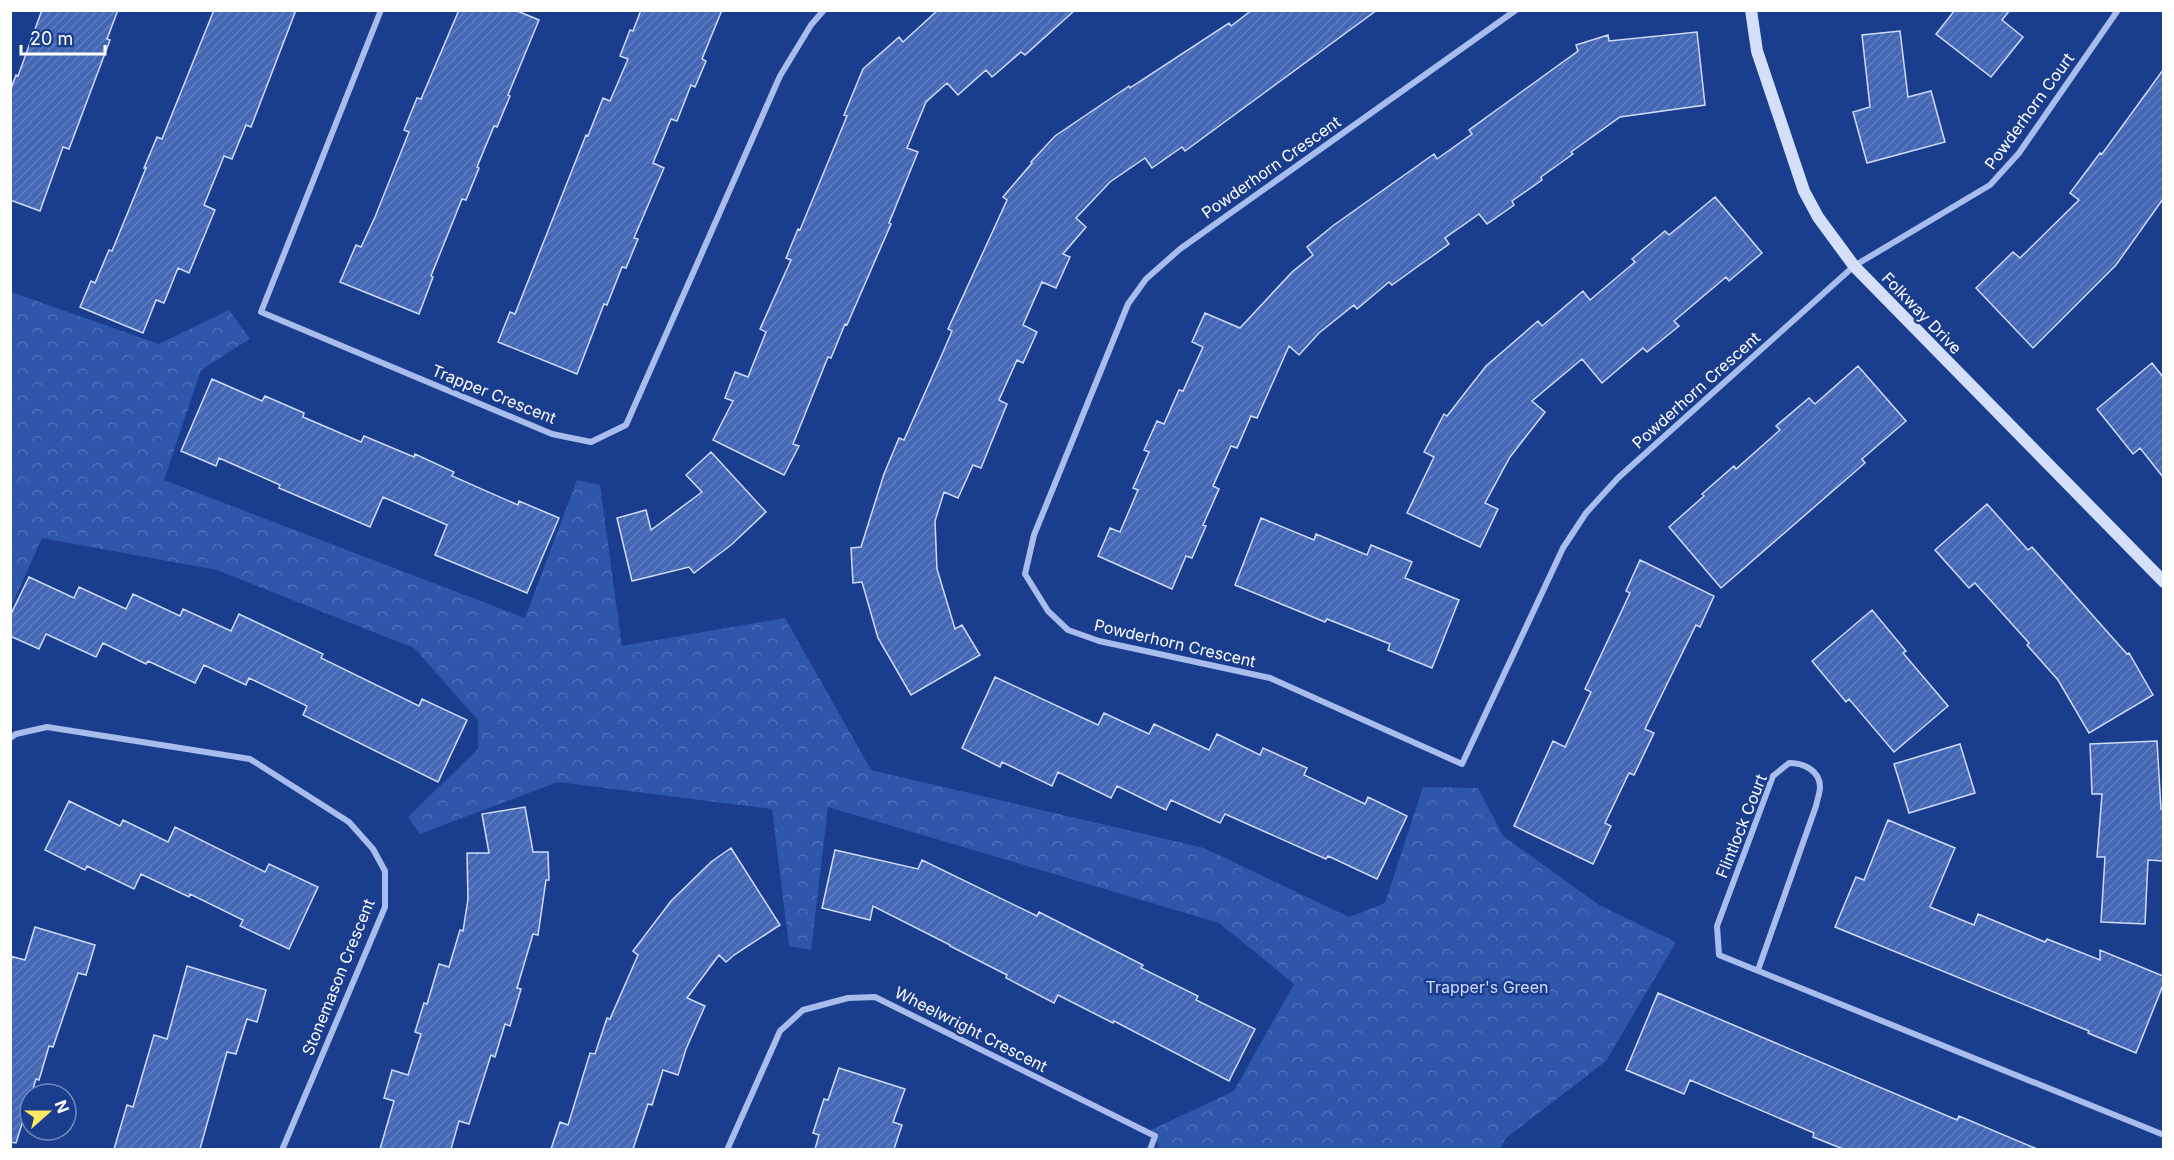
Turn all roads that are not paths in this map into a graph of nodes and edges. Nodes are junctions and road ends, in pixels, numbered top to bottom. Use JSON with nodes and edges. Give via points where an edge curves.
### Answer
{"nodes":[{"id":1,"x":381,"y":10,"type":"edge"},
{"id":2,"x":824,"y":10,"type":"edge"},
{"id":3,"x":1516,"y":10,"type":"edge"},
{"id":4,"x":1751,"y":10,"type":"edge"},
{"id":5,"x":2118,"y":10,"type":"edge"},
{"id":6,"x":1854,"y":266,"type":"junction"},
{"id":7,"x":2163,"y":582,"type":"edge"},
{"id":8,"x":10,"y":738,"type":"edge"},
{"id":9,"x":1758,"y":970,"type":"junction"},
{"id":10,"x":2163,"y":1135,"type":"edge"},
{"id":11,"x":282,"y":1149,"type":"edge"},
{"id":12,"x":727,"y":1149,"type":"edge"},
{"id":13,"x":1150,"y":1149,"type":"edge"}],
"edges":[{"from":1,"to":2,"type":"street","name":"Trapper Crescent","via":[[261,312],[552,434],[591,441],[626,425],[780,76]]},
{"from":3,"to":6,"type":"street","name":"Powderhorn Crescent","via":[[1180,249],[1146,279],[1128,304],[1034,535],[1025,574],[1048,611],[1068,630],[1100,641],[1270,678],[1462,764],[1563,548],[1586,513],[1618,478]]},
{"from":4,"to":6,"type":"street","name":"Folkway Drive","via":[[1757,51],[1804,191]]},
{"from":5,"to":6,"type":"street","name":"Powderhorn Court","via":[[2019,153],[1990,185]]},
{"from":6,"to":7,"type":"street","name":"Folkway Drive"},
{"from":8,"to":11,"type":"street","name":"Stonemason Crescent","via":[[47,727],[250,759],[349,822],[373,849],[385,871],[385,907]]},
{"from":9,"to":9,"type":"street","name":"Flintlock Court","via":[[1816,806],[1820,785],[1814,772],[1802,763],[1789,762],[1773,776],[1717,926],[1719,955]]},
{"from":9,"to":10,"type":"street","name":"Flintlock Court"},
{"from":12,"to":13,"type":"street","name":"Wheelwright Crescent","via":[[780,1031],[804,1010],[848,998],[875,997],[1155,1137]]}]}
